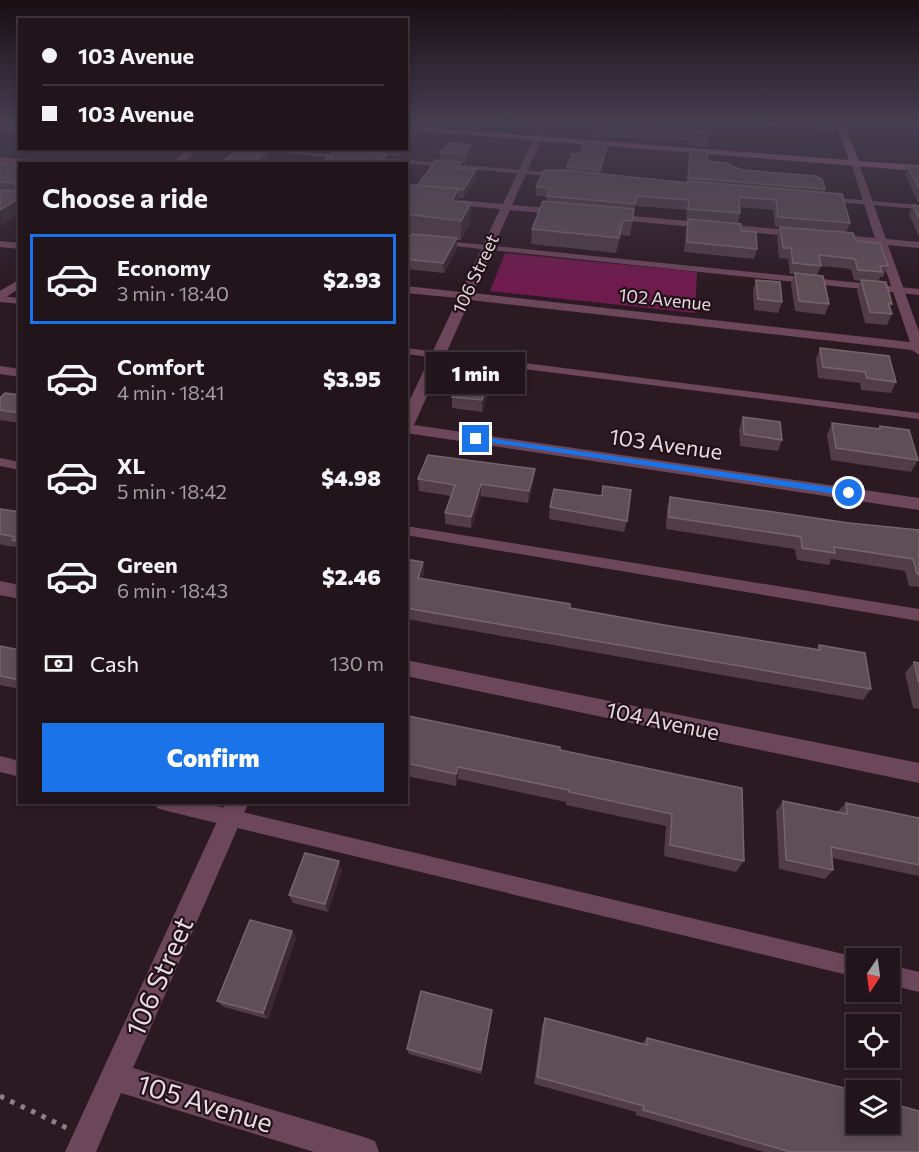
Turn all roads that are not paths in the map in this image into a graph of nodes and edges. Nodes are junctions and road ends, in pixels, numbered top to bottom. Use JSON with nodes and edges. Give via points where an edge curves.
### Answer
{"nodes":[{"id":1,"x":521,"y":177,"type":"edge"},
{"id":2,"x":860,"y":177,"type":"edge"},
{"id":3,"x":408,"y":198,"type":"edge"},
{"id":4,"x":821,"y":198,"type":"edge"},
{"id":5,"x":869,"y":202,"type":"junction"},
{"id":6,"x":507,"y":207,"type":"junction"},
{"id":7,"x":919,"y":207,"type":"edge"},
{"id":8,"x":577,"y":214,"type":"edge"},
{"id":9,"x":601,"y":216,"type":"edge"},
{"id":10,"x":812,"y":235,"type":"edge"},
{"id":11,"x":824,"y":236,"type":"edge"},
{"id":12,"x":408,"y":239,"type":"edge"},
{"id":13,"x":882,"y":242,"type":"junction"},
{"id":14,"x":0,"y":244,"type":"edge"},
{"id":15,"x":919,"y":245,"type":"edge"},
{"id":16,"x":18,"y":246,"type":"edge"},
{"id":17,"x":489,"y":248,"type":"junction"},
{"id":18,"x":18,"y":284,"type":"edge"},
{"id":19,"x":408,"y":289,"type":"edge"},
{"id":20,"x":898,"y":290,"type":"junction"},
{"id":21,"x":919,"y":292,"type":"edge"},
{"id":22,"x":466,"y":296,"type":"junction"},
{"id":23,"x":0,"y":298,"type":"edge"},
{"id":24,"x":18,"y":302,"type":"edge"},
{"id":25,"x":919,"y":348,"type":"edge"},
{"id":26,"x":408,"y":351,"type":"edge"},
{"id":27,"x":438,"y":355,"type":"junction"},
{"id":28,"x":0,"y":370,"type":"edge"},
{"id":29,"x":18,"y":373,"type":"edge"},
{"id":30,"x":919,"y":416,"type":"edge"},
{"id":31,"x":408,"y":422,"type":"edge"},
{"id":32,"x":408,"y":427,"type":"edge"},
{"id":33,"x":0,"y":462,"type":"edge"},
{"id":34,"x":18,"y":466,"type":"edge"},
{"id":35,"x":919,"y":504,"type":"edge"},
{"id":36,"x":408,"y":530,"type":"edge"},
{"id":37,"x":0,"y":588,"type":"edge"},
{"id":38,"x":18,"y":592,"type":"edge"},
{"id":39,"x":919,"y":615,"type":"edge"},
{"id":40,"x":408,"y":668,"type":"edge"},
{"id":41,"x":0,"y":764,"type":"edge"},
{"id":42,"x":18,"y":768,"type":"edge"},
{"id":43,"x":919,"y":773,"type":"edge"},
{"id":44,"x":179,"y":804,"type":"edge"},
{"id":45,"x":235,"y":811,"type":"edge"},
{"id":46,"x":846,"y":965,"type":"edge"},
{"id":47,"x":900,"y":977,"type":"edge"},
{"id":48,"x":919,"y":982,"type":"edge"},
{"id":49,"x":115,"y":1077,"type":"junction"},
{"id":50,"x":83,"y":1145,"type":"edge"},
{"id":51,"x":364,"y":1152,"type":"edge"}],
"edges":[{"from":1,"to":6,"type":"street","name":"106 Street"},
{"from":2,"to":5,"type":"street"},
{"from":3,"to":6,"type":"street"},
{"from":4,"to":5,"type":"lane"},
{"from":5,"to":7,"type":"lane"},
{"from":5,"to":13,"type":"street"},
{"from":6,"to":8,"type":"street"},
{"from":6,"to":17,"type":"street","name":"106 Street"},
{"from":9,"to":10,"type":"street"},
{"from":11,"to":13,"type":"street"},
{"from":12,"to":17,"type":"lane"},
{"from":13,"to":15,"type":"street"},
{"from":13,"to":20,"type":"street"},
{"from":14,"to":16,"type":"street"},
{"from":17,"to":20,"type":"lane"},
{"from":17,"to":22,"type":"street","name":"106 Street"},
{"from":18,"to":23,"type":"street"},
{"from":19,"to":22,"type":"street","name":"102 Avenue"},
{"from":20,"to":21,"type":"lane"},
{"from":20,"to":25,"type":"street"},
{"from":22,"to":25,"type":"street","name":"102 Avenue"},
{"from":22,"to":27,"type":"street","name":"106 Street"},
{"from":23,"to":24,"type":"lane"},
{"from":26,"to":27,"type":"lane"},
{"from":27,"to":30,"type":"lane"},
{"from":27,"to":31,"type":"street","name":"106 Street"},
{"from":28,"to":29,"type":"street"},
{"from":32,"to":35,"type":"street","name":"103 Avenue"},
{"from":33,"to":34,"type":"lane"},
{"from":36,"to":39,"type":"lane"},
{"from":37,"to":38,"type":"street"},
{"from":40,"to":43,"type":"street","name":"104 Avenue"},
{"from":41,"to":42,"type":"lane"},
{"from":44,"to":45,"type":"lane"},
{"from":45,"to":46,"type":"lane"},
{"from":45,"to":49,"type":"street","name":"106 Street"},
{"from":47,"to":48,"type":"lane"},
{"from":49,"to":50,"type":"street","name":"106 Street"},
{"from":49,"to":51,"type":"street","name":"105 Avenue"}]}
